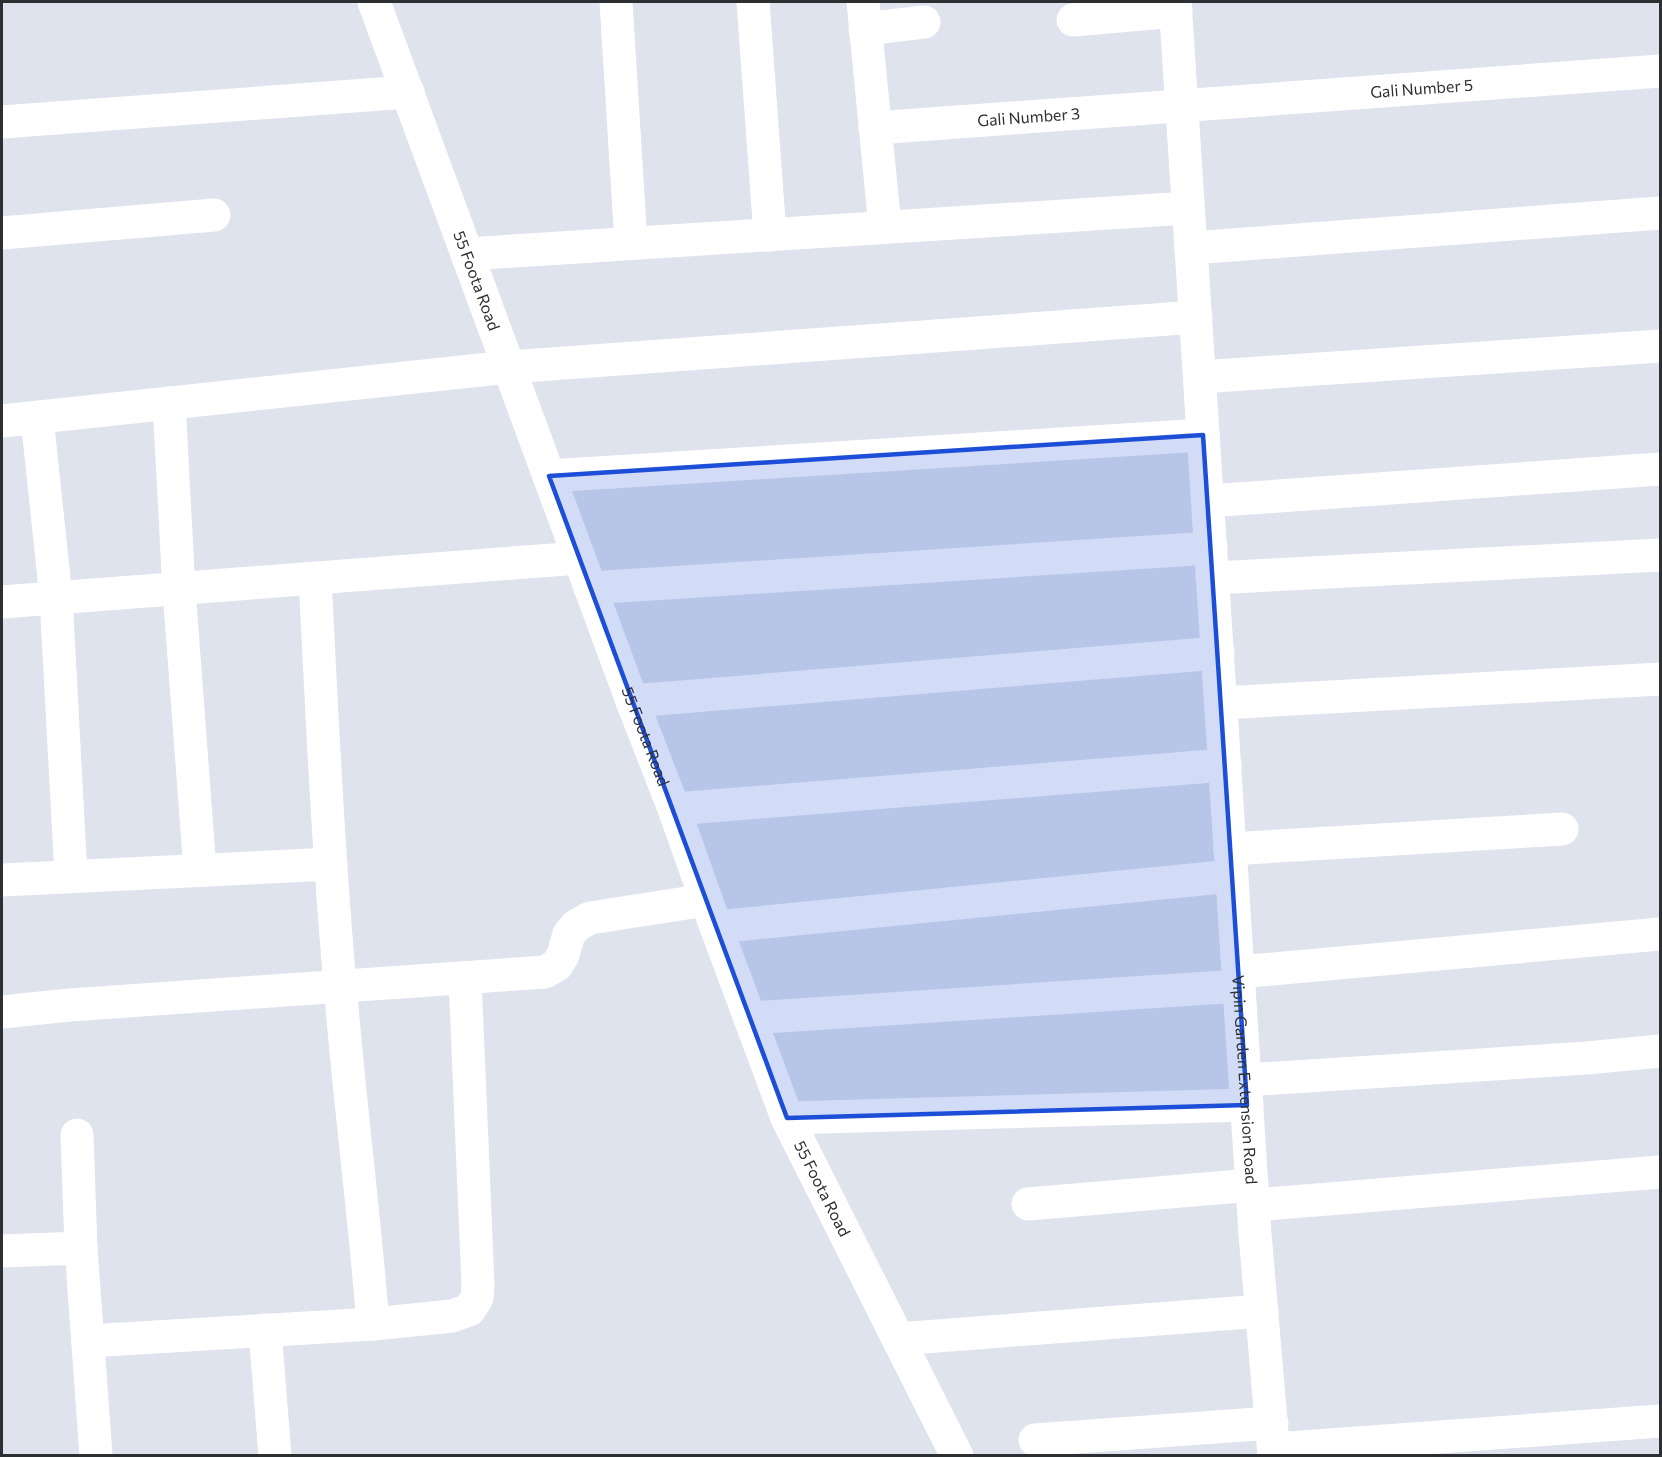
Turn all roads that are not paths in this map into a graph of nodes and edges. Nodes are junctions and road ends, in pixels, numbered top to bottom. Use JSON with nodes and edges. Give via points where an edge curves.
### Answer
{"nodes":[{"id":1,"x":374,"y":2,"type":"edge"},
{"id":2,"x":616,"y":2,"type":"edge"},
{"id":3,"x":753,"y":2,"type":"edge"},
{"id":4,"x":1176,"y":6,"type":"edge"},
{"id":5,"x":864,"y":15,"type":"edge"},
{"id":6,"x":1073,"y":20,"type":"dead end"},
{"id":7,"x":924,"y":22,"type":"dead end"},
{"id":8,"x":1660,"y":71,"type":"edge"},
{"id":9,"x":408,"y":92,"type":"junction"},
{"id":10,"x":1182,"y":106,"type":"junction"},
{"id":11,"x":2,"y":122,"type":"edge"},
{"id":12,"x":875,"y":128,"type":"junction"},
{"id":13,"x":1188,"y":208,"type":"junction"},
{"id":14,"x":1660,"y":213,"type":"edge"},
{"id":15,"x":214,"y":215,"type":"dead end"},
{"id":16,"x":885,"y":227,"type":"junction"},
{"id":17,"x":2,"y":233,"type":"edge"},
{"id":18,"x":770,"y":235,"type":"junction"},
{"id":19,"x":631,"y":243,"type":"junction"},
{"id":20,"x":1191,"y":248,"type":"junction"},
{"id":21,"x":468,"y":254,"type":"junction"},
{"id":22,"x":1196,"y":317,"type":"junction"},
{"id":23,"x":1660,"y":346,"type":"edge"},
{"id":24,"x":509,"y":367,"type":"junction"},
{"id":25,"x":1200,"y":377,"type":"junction"},
{"id":26,"x":169,"y":403,"type":"junction"},
{"id":27,"x":37,"y":418,"type":"junction"},
{"id":28,"x":2,"y":421,"type":"edge"},
{"id":29,"x":1203,"y":435,"type":"junction"},
{"id":30,"x":1660,"y":469,"type":"edge"},
{"id":31,"x":549,"y":476,"type":"junction"},
{"id":32,"x":1208,"y":501,"type":"junction"},
{"id":33,"x":1660,"y":555,"type":"edge"},
{"id":34,"x":1212,"y":563,"type":"junction"},
{"id":35,"x":585,"y":573,"type":"junction"},
{"id":36,"x":315,"y":579,"type":"junction"},
{"id":37,"x":179,"y":590,"type":"junction"},
{"id":38,"x":56,"y":597,"type":"junction"},
{"id":39,"x":2,"y":602,"type":"edge"},
{"id":40,"x":1218,"y":653,"type":"junction"},
{"id":41,"x":1660,"y":679,"type":"edge"},
{"id":42,"x":632,"y":701,"type":"junction"},
{"id":43,"x":1221,"y":703,"type":"junction"},
{"id":44,"x":1225,"y":765,"type":"junction"},
{"id":45,"x":674,"y":809,"type":"junction"},
{"id":46,"x":1562,"y":829,"type":"dead end"},
{"id":47,"x":1231,"y":862,"type":"junction"},
{"id":48,"x":330,"y":864,"type":"junction"},
{"id":49,"x":200,"y":870,"type":"junction"},
{"id":50,"x":71,"y":876,"type":"junction"},
{"id":51,"x":2,"y":880,"type":"edge"},
{"id":52,"x":711,"y":913,"type":"junction"},
{"id":53,"x":1660,"y":934,"type":"edge"},
{"id":54,"x":465,"y":978,"type":"junction"},
{"id":55,"x":1239,"y":979,"type":"junction"},
{"id":56,"x":340,"y":986,"type":"junction"},
{"id":57,"x":2,"y":1012,"type":"edge"},
{"id":58,"x":750,"y":1018,"type":"junction"},
{"id":59,"x":1660,"y":1051,"type":"edge"},
{"id":60,"x":1246,"y":1093,"type":"junction"},
{"id":61,"x":787,"y":1118,"type":"junction"},
{"id":62,"x":77,"y":1135,"type":"dead end"},
{"id":63,"x":1660,"y":1172,"type":"edge"},
{"id":64,"x":1253,"y":1195,"type":"junction"},
{"id":65,"x":1028,"y":1204,"type":"dead end"},
{"id":66,"x":81,"y":1248,"type":"junction"},
{"id":67,"x":2,"y":1251,"type":"edge"},
{"id":68,"x":1262,"y":1311,"type":"junction"},
{"id":69,"x":373,"y":1324,"type":"junction"},
{"id":70,"x":265,"y":1330,"type":"junction"},
{"id":71,"x":898,"y":1338,"type":"junction"},
{"id":72,"x":88,"y":1341,"type":"junction"},
{"id":73,"x":1660,"y":1421,"type":"edge"},
{"id":74,"x":1035,"y":1440,"type":"dead end"},
{"id":75,"x":1273,"y":1442,"type":"edge"},
{"id":76,"x":96,"y":1455,"type":"edge"},
{"id":77,"x":275,"y":1455,"type":"edge"},
{"id":78,"x":957,"y":1455,"type":"edge"}],
"edges":[{"from":1,"to":9,"type":"street","name":"55 Foota Road"},
{"from":2,"to":19,"type":"street"},
{"from":3,"to":18,"type":"street"},
{"from":4,"to":6,"type":"street"},
{"from":4,"to":10,"type":"street","name":"Vipin Garden Extension Road"},
{"from":5,"to":7,"type":"street"},
{"from":5,"to":12,"type":"street"},
{"from":8,"to":10,"type":"street","name":"Gali Number 5"},
{"from":9,"to":11,"type":"street"},
{"from":9,"to":21,"type":"street","name":"55 Foota Road"},
{"from":10,"to":12,"type":"street","name":"Gali Number 3"},
{"from":10,"to":13,"type":"street","name":"Vipin Garden Extension Road"},
{"from":12,"to":16,"type":"street"},
{"from":13,"to":16,"type":"street"},
{"from":13,"to":20,"type":"street","name":"Vipin Garden Extension Road"},
{"from":14,"to":20,"type":"street"},
{"from":15,"to":17,"type":"street"},
{"from":16,"to":18,"type":"street"},
{"from":18,"to":19,"type":"street"},
{"from":19,"to":21,"type":"street"},
{"from":20,"to":22,"type":"street","name":"Vipin Garden Extension Road"},
{"from":21,"to":24,"type":"street","name":"55 Foota Road"},
{"from":22,"to":24,"type":"street"},
{"from":22,"to":25,"type":"street","name":"Vipin Garden Extension Road"},
{"from":23,"to":25,"type":"street"},
{"from":24,"to":26,"type":"street"},
{"from":24,"to":31,"type":"street","name":"55 Foota Road"},
{"from":25,"to":29,"type":"street","name":"Vipin Garden Extension Road"},
{"from":26,"to":27,"type":"street"},
{"from":26,"to":37,"type":"street"},
{"from":27,"to":28,"type":"street"},
{"from":27,"to":38,"type":"street"},
{"from":29,"to":31,"type":"street"},
{"from":29,"to":32,"type":"street","name":"Vipin Garden Extension Road"},
{"from":30,"to":32,"type":"street"},
{"from":31,"to":35,"type":"street","name":"55 Foota Road"},
{"from":32,"to":34,"type":"street","name":"Vipin Garden Extension Road"},
{"from":33,"to":34,"type":"street"},
{"from":34,"to":35,"type":"street"},
{"from":34,"to":40,"type":"street","name":"Vipin Garden Extension Road"},
{"from":35,"to":36,"type":"street"},
{"from":35,"to":42,"type":"street","name":"55 Foota Road"},
{"from":36,"to":37,"type":"street"},
{"from":36,"to":48,"type":"street"},
{"from":37,"to":38,"type":"street"},
{"from":37,"to":49,"type":"street"},
{"from":38,"to":39,"type":"street"},
{"from":38,"to":50,"type":"street"},
{"from":40,"to":42,"type":"street"},
{"from":40,"to":43,"type":"street","name":"Vipin Garden Extension Road"},
{"from":41,"to":43,"type":"street"},
{"from":42,"to":45,"type":"street","name":"55 Foota Road"},
{"from":43,"to":44,"type":"street","name":"Vipin Garden Extension Road"},
{"from":44,"to":45,"type":"street"},
{"from":44,"to":47,"type":"street","name":"Vipin Garden Extension Road"},
{"from":45,"to":52,"type":"street","name":"55 Foota Road"},
{"from":46,"to":47,"type":"street"},
{"from":47,"to":52,"type":"street"},
{"from":47,"to":55,"type":"street","name":"Vipin Garden Extension Road"},
{"from":48,"to":49,"type":"street"},
{"from":48,"to":56,"type":"street"},
{"from":49,"to":50,"type":"street"},
{"from":50,"to":51,"type":"street"},
{"from":52,"to":54,"type":"street","via":[[590,918],[577,924],[557,965],[545,972]]},
{"from":52,"to":58,"type":"street","name":"55 Foota Road"},
{"from":53,"to":55,"type":"street"},
{"from":54,"to":56,"type":"street"},
{"from":54,"to":69,"type":"street","via":[[477,1298],[469,1310],[452,1316]]},
{"from":55,"to":58,"type":"street"},
{"from":55,"to":60,"type":"street","name":"Vipin Garden Extension Road"},
{"from":56,"to":57,"type":"street"},
{"from":56,"to":69,"type":"street"},
{"from":58,"to":61,"type":"street","name":"55 Foota Road"},
{"from":59,"to":60,"type":"street"},
{"from":60,"to":61,"type":"street"},
{"from":60,"to":64,"type":"street","name":"Vipin Garden Extension Road"},
{"from":61,"to":71,"type":"street","name":"55 Foota Road"},
{"from":62,"to":66,"type":"street"},
{"from":63,"to":64,"type":"street"},
{"from":64,"to":65,"type":"street"},
{"from":64,"to":68,"type":"street","name":"Vipin Garden Extension Road"},
{"from":66,"to":67,"type":"street"},
{"from":66,"to":72,"type":"street"},
{"from":68,"to":71,"type":"street"},
{"from":68,"to":75,"type":"street","name":"Vipin Garden Extension Road"},
{"from":69,"to":70,"type":"street"},
{"from":70,"to":72,"type":"street"},
{"from":70,"to":77,"type":"street"},
{"from":71,"to":78,"type":"street","name":"55 Foota Road"},
{"from":72,"to":76,"type":"street"},
{"from":73,"to":75,"type":"street"},
{"from":74,"to":75,"type":"street"}]}
